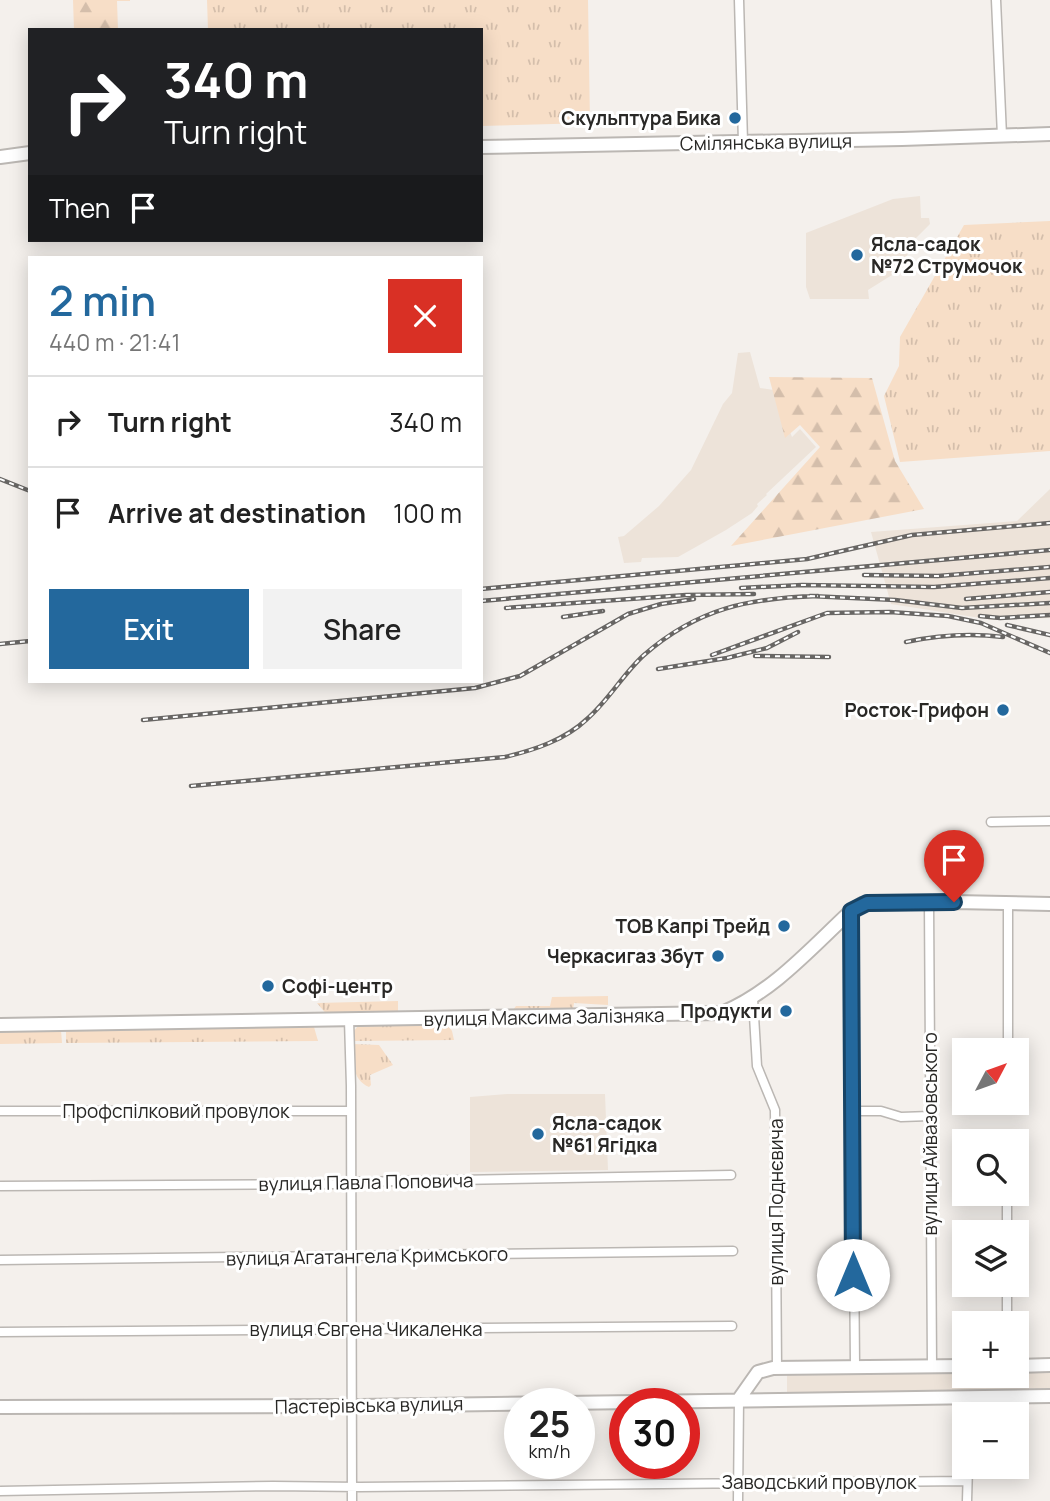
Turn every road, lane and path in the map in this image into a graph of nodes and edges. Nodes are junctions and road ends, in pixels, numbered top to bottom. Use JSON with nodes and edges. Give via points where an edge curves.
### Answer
{"nodes":[{"id":1,"x":738,"y":0,"type":"edge"},
{"id":2,"x":996,"y":0,"type":"edge"},
{"id":3,"x":1050,"y":134,"type":"edge"},
{"id":4,"x":1002,"y":136,"type":"junction"},
{"id":5,"x":743,"y":142,"type":"junction"},
{"id":6,"x":483,"y":147,"type":"edge"},
{"id":7,"x":28,"y":153,"type":"edge"},
{"id":8,"x":4,"y":155,"type":"edge"},
{"id":9,"x":1050,"y":821,"type":"edge"},
{"id":10,"x":991,"y":822,"type":"dead end"},
{"id":11,"x":929,"y":903,"type":"junction"},
{"id":12,"x":1008,"y":903,"type":"junction"},
{"id":13,"x":1050,"y":904,"type":"edge"},
{"id":14,"x":851,"y":911,"type":"junction"},
{"id":15,"x":753,"y":999,"type":"junction"},
{"id":16,"x":349,"y":1020,"type":"junction"},
{"id":17,"x":0,"y":1026,"type":"edge"},
{"id":18,"x":1008,"y":1038,"type":"edge"},
{"id":19,"x":0,"y":1111,"type":"edge"},
{"id":20,"x":351,"y":1111,"type":"junction"},
{"id":21,"x":853,"y":1111,"type":"junction"},
{"id":22,"x":930,"y":1115,"type":"junction"},
{"id":23,"x":731,"y":1175,"type":"dead end"},
{"id":24,"x":352,"y":1182,"type":"junction"},
{"id":25,"x":0,"y":1186,"type":"edge"},
{"id":26,"x":733,"y":1251,"type":"dead end"},
{"id":27,"x":350,"y":1256,"type":"junction"},
{"id":28,"x":0,"y":1260,"type":"edge"},
{"id":29,"x":732,"y":1326,"type":"dead end"},
{"id":30,"x":350,"y":1330,"type":"junction"},
{"id":31,"x":0,"y":1332,"type":"edge"},
{"id":32,"x":1050,"y":1365,"type":"edge"},
{"id":33,"x":855,"y":1366,"type":"junction"},
{"id":34,"x":932,"y":1366,"type":"junction"},
{"id":35,"x":952,"y":1366,"type":"edge"},
{"id":36,"x":1029,"y":1366,"type":"edge"},
{"id":37,"x":777,"y":1368,"type":"junction"},
{"id":38,"x":968,"y":1396,"type":"junction"},
{"id":39,"x":1050,"y":1396,"type":"edge"},
{"id":40,"x":738,"y":1399,"type":"junction"},
{"id":41,"x":968,"y":1402,"type":"edge"},
{"id":42,"x":352,"y":1406,"type":"junction"},
{"id":43,"x":0,"y":1407,"type":"edge"},
{"id":44,"x":967,"y":1481,"type":"joint"},
{"id":45,"x":738,"y":1482,"type":"junction"},
{"id":46,"x":351,"y":1487,"type":"junction"},
{"id":47,"x":0,"y":1491,"type":"edge"},
{"id":48,"x":352,"y":1501,"type":"edge"},
{"id":49,"x":738,"y":1501,"type":"edge"},
{"id":50,"x":967,"y":1501,"type":"edge"}],
"edges":[{"from":1,"to":5,"type":"street"},
{"from":2,"to":4,"type":"street"},
{"from":3,"to":4,"type":"main road","name":"Смілянська вулиця"},
{"from":4,"to":5,"type":"main road","name":"Смілянська вулиця"},
{"from":5,"to":6,"type":"main road","name":"Смілянська вулиця"},
{"from":7,"to":8,"type":"main road"},
{"from":9,"to":10,"type":"street"},
{"from":11,"to":12,"type":"main road","name":"вулиця Максима Залізняка"},
{"from":11,"to":14,"type":"main road","name":"вулиця Максима Залізняка","via":[[867,903]]},
{"from":11,"to":22,"type":"street","name":"вулиця Айвазовського"},
{"from":12,"to":13,"type":"main road","name":"вулиця Максима Залізняка"},
{"from":12,"to":18,"type":"street"},
{"from":14,"to":15,"type":"main road","name":"вулиця Максима Залізняка"},
{"from":14,"to":21,"type":"street"},
{"from":15,"to":16,"type":"main road","name":"вулиця Максима Залізняка","via":[[722,1013],[699,1015]]},
{"from":15,"to":37,"type":"street","name":"вулиця Поднєвича","via":[[757,1066],[775,1110]]},
{"from":16,"to":17,"type":"main road","name":"вулиця Максима Залізняка"},
{"from":16,"to":20,"type":"street"},
{"from":19,"to":20,"type":"street","name":"Профспілковий провулок"},
{"from":20,"to":24,"type":"street"},
{"from":21,"to":22,"type":"street","via":[[901,1117]]},
{"from":21,"to":33,"type":"street"},
{"from":22,"to":34,"type":"street","name":"вулиця Айвазовського"},
{"from":23,"to":24,"type":"street","name":"вулиця Павла Поповича"},
{"from":24,"to":25,"type":"street","name":"вулиця Павла Поповича"},
{"from":24,"to":27,"type":"street"},
{"from":26,"to":27,"type":"street","name":"вулиця Агатангела Кримського"},
{"from":27,"to":28,"type":"street","name":"вулиця Агатангела Кримського"},
{"from":27,"to":30,"type":"street"},
{"from":29,"to":30,"type":"street","name":"вулиця Євгена Чикаленка"},
{"from":30,"to":31,"type":"street","name":"вулиця Євгена Чикаленка"},
{"from":30,"to":42,"type":"street"},
{"from":32,"to":36,"type":"main road"},
{"from":33,"to":34,"type":"main road"},
{"from":33,"to":37,"type":"main road"},
{"from":34,"to":35,"type":"main road"},
{"from":37,"to":40,"type":"main road","via":[[758,1373]]},
{"from":38,"to":39,"type":"main road","name":"Пастерівська вулиця"},
{"from":38,"to":40,"type":"main road","name":"Пастерівська вулиця"},
{"from":38,"to":41,"type":"street"},
{"from":40,"to":42,"type":"main road","name":"Пастерівська вулиця"},
{"from":40,"to":45,"type":"street"},
{"from":42,"to":43,"type":"main road","name":"Пастерівська вулиця"},
{"from":42,"to":46,"type":"street"},
{"from":44,"to":45,"type":"street","name":"Заводський провулок"},
{"from":44,"to":50,"type":"street"},
{"from":45,"to":46,"type":"street","name":"Заводський провулок"},
{"from":45,"to":49,"type":"street"},
{"from":46,"to":47,"type":"street","name":"Заводський провулок"},
{"from":46,"to":48,"type":"street"}]}
